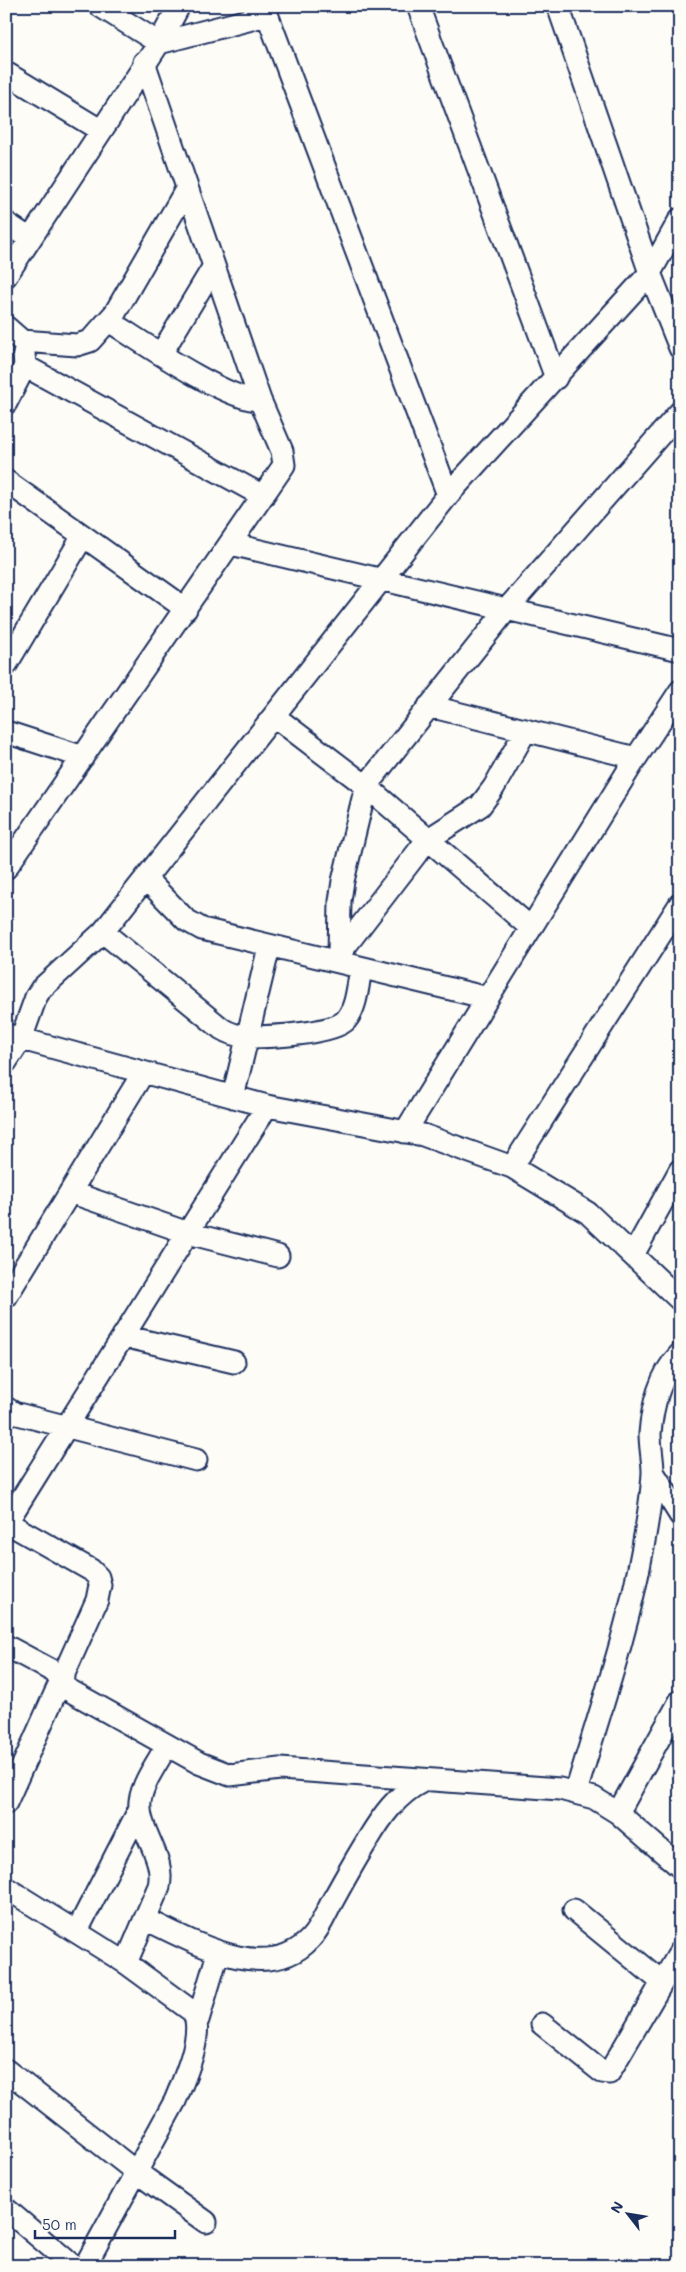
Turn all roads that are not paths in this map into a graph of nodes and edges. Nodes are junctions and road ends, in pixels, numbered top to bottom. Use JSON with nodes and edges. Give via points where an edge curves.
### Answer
{"nodes":[{"id":1,"x":100,"y":6,"type":"edge"},
{"id":2,"x":179,"y":6,"type":"edge"},
{"id":3,"x":418,"y":6,"type":"edge"},
{"id":4,"x":558,"y":6,"type":"edge"},
{"id":5,"x":266,"y":11,"type":"edge"},
{"id":6,"x":158,"y":43,"type":"junction"},
{"id":7,"x":144,"y":62,"type":"junction"},
{"id":8,"x":6,"y":73,"type":"edge"},
{"id":9,"x":100,"y":130,"type":"junction"},
{"id":10,"x":187,"y":188,"type":"junction"},
{"id":11,"x":680,"y":219,"type":"edge"},
{"id":12,"x":6,"y":223,"type":"edge"},
{"id":13,"x":30,"y":239,"type":"junction"},
{"id":14,"x":214,"y":266,"type":"junction"},
{"id":15,"x":650,"y":273,"type":"junction"},
{"id":16,"x":6,"y":276,"type":"edge"},
{"id":17,"x":109,"y":321,"type":"junction"},
{"id":18,"x":6,"y":327,"type":"edge"},
{"id":19,"x":22,"y":341,"type":"junction"},
{"id":20,"x":680,"y":348,"type":"edge"},
{"id":21,"x":161,"y":354,"type":"junction"},
{"id":22,"x":25,"y":366,"type":"junction"},
{"id":23,"x":556,"y":378,"type":"junction"},
{"id":24,"x":260,"y":400,"type":"junction"},
{"id":25,"x":6,"y":403,"type":"edge"},
{"id":26,"x":680,"y":412,"type":"edge"},
{"id":27,"x":6,"y":481,"type":"edge"},
{"id":28,"x":448,"y":495,"type":"junction"},
{"id":29,"x":263,"y":496,"type":"junction"},
{"id":30,"x":83,"y":536,"type":"junction"},
{"id":31,"x":231,"y":544,"type":"junction"},
{"id":32,"x":380,"y":580,"type":"junction"},
{"id":33,"x":186,"y":609,"type":"junction"},
{"id":34,"x":507,"y":609,"type":"junction"},
{"id":35,"x":680,"y":650,"type":"edge"},
{"id":36,"x":6,"y":665,"type":"edge"},
{"id":37,"x":680,"y":691,"type":"edge"},
{"id":38,"x":429,"y":706,"type":"junction"},
{"id":39,"x":274,"y":716,"type":"junction"},
{"id":40,"x":526,"y":730,"type":"junction"},
{"id":41,"x":6,"y":732,"type":"edge"},
{"id":42,"x":83,"y":757,"type":"junction"},
{"id":43,"x":636,"y":758,"type":"junction"},
{"id":44,"x":366,"y":786,"type":"junction"},
{"id":45,"x":427,"y":840,"type":"junction"},
{"id":46,"x":13,"y":848,"type":"edge"},
{"id":47,"x":6,"y":868,"type":"edge"},
{"id":48,"x":146,"y":879,"type":"junction"},
{"id":49,"x":680,"y":904,"type":"edge"},
{"id":50,"x":531,"y":928,"type":"junction"},
{"id":51,"x":103,"y":932,"type":"junction"},
{"id":52,"x":269,"y":947,"type":"junction"},
{"id":53,"x":336,"y":958,"type":"junction"},
{"id":54,"x":361,"y":968,"type":"junction"},
{"id":55,"x":488,"y":998,"type":"junction"},
{"id":56,"x":247,"y":1036,"type":"junction"},
{"id":57,"x":14,"y":1037,"type":"edge"},
{"id":58,"x":6,"y":1062,"type":"edge"},
{"id":59,"x":143,"y":1073,"type":"junction"},
{"id":60,"x":232,"y":1097,"type":"junction"},
{"id":61,"x":268,"y":1106,"type":"junction"},
{"id":62,"x":405,"y":1132,"type":"junction"},
{"id":63,"x":512,"y":1167,"type":"junction"},
{"id":64,"x":680,"y":1170,"type":"edge"},
{"id":65,"x":70,"y":1192,"type":"junction"},
{"id":66,"x":188,"y":1233,"type":"junction"},
{"id":67,"x":633,"y":1255,"type":"junction"},
{"id":68,"x":278,"y":1256,"type":"dead end"},
{"id":69,"x":6,"y":1297,"type":"edge"},
{"id":70,"x":680,"y":1300,"type":"edge"},
{"id":71,"x":123,"y":1336,"type":"junction"},
{"id":72,"x":680,"y":1354,"type":"edge"},
{"id":73,"x":234,"y":1362,"type":"dead end"},
{"id":74,"x":6,"y":1408,"type":"edge"},
{"id":75,"x":67,"y":1427,"type":"junction"},
{"id":76,"x":196,"y":1460,"type":"dead end"},
{"id":77,"x":653,"y":1472,"type":"junction"},
{"id":78,"x":680,"y":1515,"type":"edge"},
{"id":79,"x":6,"y":1522,"type":"edge"},
{"id":80,"x":6,"y":1646,"type":"edge"},
{"id":81,"x":62,"y":1681,"type":"junction"},
{"id":82,"x":680,"y":1701,"type":"edge"},
{"id":83,"x":167,"y":1745,"type":"junction"},
{"id":84,"x":423,"y":1780,"type":"junction"},
{"id":85,"x":576,"y":1792,"type":"junction"},
{"id":86,"x":6,"y":1803,"type":"edge"},
{"id":87,"x":140,"y":1808,"type":"junction"},
{"id":88,"x":618,"y":1813,"type":"junction"},
{"id":89,"x":680,"y":1867,"type":"edge"},
{"id":90,"x":6,"y":1888,"type":"edge"},
{"id":91,"x":574,"y":1910,"type":"dead end"},
{"id":92,"x":145,"y":1919,"type":"junction"},
{"id":93,"x":77,"y":1931,"type":"junction"},
{"id":94,"x":680,"y":1952,"type":"edge"},
{"id":95,"x":218,"y":1953,"type":"junction"},
{"id":96,"x":126,"y":1963,"type":"junction"},
{"id":97,"x":662,"y":1982,"type":"junction"},
{"id":98,"x":198,"y":2020,"type":"junction"},
{"id":99,"x":542,"y":2024,"type":"dead end"},
{"id":100,"x":6,"y":2070,"type":"edge"},
{"id":101,"x":135,"y":2171,"type":"junction"},
{"id":102,"x":6,"y":2209,"type":"edge"},
{"id":103,"x":206,"y":2222,"type":"dead end"},
{"id":104,"x":73,"y":2266,"type":"edge"},
{"id":105,"x":85,"y":2266,"type":"edge"}],
"edges":[{"from":1,"to":6,"type":"street"},
{"from":2,"to":6,"type":"street"},
{"from":3,"to":23,"type":"street"},
{"from":4,"to":15,"type":"street"},
{"from":5,"to":6,"type":"street"},
{"from":5,"to":28,"type":"street"},
{"from":6,"to":7,"type":"street"},
{"from":7,"to":9,"type":"street"},
{"from":7,"to":10,"type":"street"},
{"from":8,"to":9,"type":"street"},
{"from":9,"to":13,"type":"street"},
{"from":10,"to":14,"type":"street"},
{"from":10,"to":17,"type":"street"},
{"from":11,"to":15,"type":"street"},
{"from":12,"to":13,"type":"street"},
{"from":13,"to":16,"type":"street"},
{"from":14,"to":21,"type":"street"},
{"from":14,"to":24,"type":"street"},
{"from":15,"to":20,"type":"street"},
{"from":15,"to":23,"type":"street"},
{"from":17,"to":19,"type":"street","via":[[90,341],[77,345]]},
{"from":17,"to":21,"type":"street"},
{"from":18,"to":19,"type":"street"},
{"from":19,"to":22,"type":"street"},
{"from":21,"to":24,"type":"street","via":[[239,396],[250,401]]},
{"from":22,"to":25,"type":"street"},
{"from":22,"to":29,"type":"street"},
{"from":23,"to":28,"type":"street"},
{"from":24,"to":29,"type":"street","via":[[284,461]]},
{"from":26,"to":34,"type":"street"},
{"from":27,"to":30,"type":"street"},
{"from":28,"to":32,"type":"street"},
{"from":29,"to":31,"type":"street"},
{"from":30,"to":33,"type":"street"},
{"from":30,"to":36,"type":"street"},
{"from":31,"to":32,"type":"street"},
{"from":31,"to":33,"type":"street"},
{"from":32,"to":34,"type":"street"},
{"from":32,"to":39,"type":"street"},
{"from":33,"to":42,"type":"street"},
{"from":34,"to":35,"type":"street"},
{"from":34,"to":38,"type":"street"},
{"from":37,"to":43,"type":"street"},
{"from":38,"to":40,"type":"street"},
{"from":38,"to":44,"type":"street"},
{"from":39,"to":44,"type":"street"},
{"from":39,"to":48,"type":"street"},
{"from":40,"to":43,"type":"street"},
{"from":40,"to":45,"type":"street","via":[[480,806]]},
{"from":41,"to":42,"type":"street"},
{"from":42,"to":46,"type":"street"},
{"from":43,"to":50,"type":"street"},
{"from":44,"to":45,"type":"street"},
{"from":44,"to":53,"type":"street","via":[[342,891]]},
{"from":45,"to":50,"type":"street"},
{"from":45,"to":53,"type":"street"},
{"from":46,"to":47,"type":"street"},
{"from":48,"to":51,"type":"street"},
{"from":48,"to":52,"type":"street","via":[[186,920],[202,930]]},
{"from":49,"to":63,"type":"street"},
{"from":50,"to":55,"type":"street"},
{"from":51,"to":56,"type":"street","via":[[222,1029],[234,1035]]},
{"from":51,"to":57,"type":"street","via":[[41,989]]},
{"from":52,"to":53,"type":"street"},
{"from":52,"to":56,"type":"street"},
{"from":53,"to":54,"type":"street"},
{"from":54,"to":55,"type":"street"},
{"from":54,"to":56,"type":"street","via":[[354,1003],[346,1020],[335,1028]]},
{"from":55,"to":62,"type":"street"},
{"from":56,"to":60,"type":"street"},
{"from":57,"to":58,"type":"street"},
{"from":57,"to":59,"type":"street"},
{"from":59,"to":60,"type":"street"},
{"from":59,"to":65,"type":"street"},
{"from":60,"to":61,"type":"street"},
{"from":61,"to":62,"type":"street"},
{"from":61,"to":66,"type":"street"},
{"from":62,"to":63,"type":"street","via":[[423,1135]]},
{"from":63,"to":67,"type":"street","via":[[588,1213]]},
{"from":64,"to":67,"type":"street"},
{"from":65,"to":66,"type":"street"},
{"from":65,"to":69,"type":"street"},
{"from":66,"to":68,"type":"street"},
{"from":66,"to":71,"type":"street"},
{"from":67,"to":70,"type":"street"},
{"from":71,"to":73,"type":"street"},
{"from":71,"to":75,"type":"street"},
{"from":72,"to":77,"type":"street","via":[[662,1380],[654,1408],[650,1435]]},
{"from":74,"to":75,"type":"street"},
{"from":75,"to":76,"type":"street"},
{"from":75,"to":79,"type":"street"},
{"from":77,"to":78,"type":"street"},
{"from":77,"to":85,"type":"street","via":[[634,1597]]},
{"from":79,"to":81,"type":"street","via":[[81,1563],[98,1577],[97,1600]]},
{"from":80,"to":81,"type":"street"},
{"from":81,"to":83,"type":"street"},
{"from":81,"to":86,"type":"street"},
{"from":82,"to":88,"type":"street"},
{"from":83,"to":84,"type":"street","via":[[230,1775],[280,1769]]},
{"from":83,"to":87,"type":"street","via":[[144,1787]]},
{"from":84,"to":85,"type":"street"},
{"from":84,"to":95,"type":"street","via":[[402,1794],[382,1816],[311,1938],[300,1948],[289,1955],[273,1958],[251,1959]]},
{"from":85,"to":88,"type":"street","via":[[594,1798]]},
{"from":87,"to":92,"type":"street","via":[[162,1876]]},
{"from":87,"to":93,"type":"street"},
{"from":88,"to":89,"type":"street"},
{"from":90,"to":93,"type":"street"},
{"from":91,"to":97,"type":"street"},
{"from":92,"to":95,"type":"street"},
{"from":92,"to":96,"type":"street"},
{"from":93,"to":96,"type":"street"},
{"from":94,"to":97,"type":"street"},
{"from":95,"to":98,"type":"street"},
{"from":96,"to":98,"type":"street","via":[[193,2012]]},
{"from":97,"to":99,"type":"street","via":[[609,2073],[602,2072]]},
{"from":98,"to":101,"type":"street","via":[[198,2031],[175,2101]]},
{"from":100,"to":101,"type":"street"},
{"from":101,"to":103,"type":"street"},
{"from":101,"to":105,"type":"street"},
{"from":102,"to":104,"type":"street"}]}
